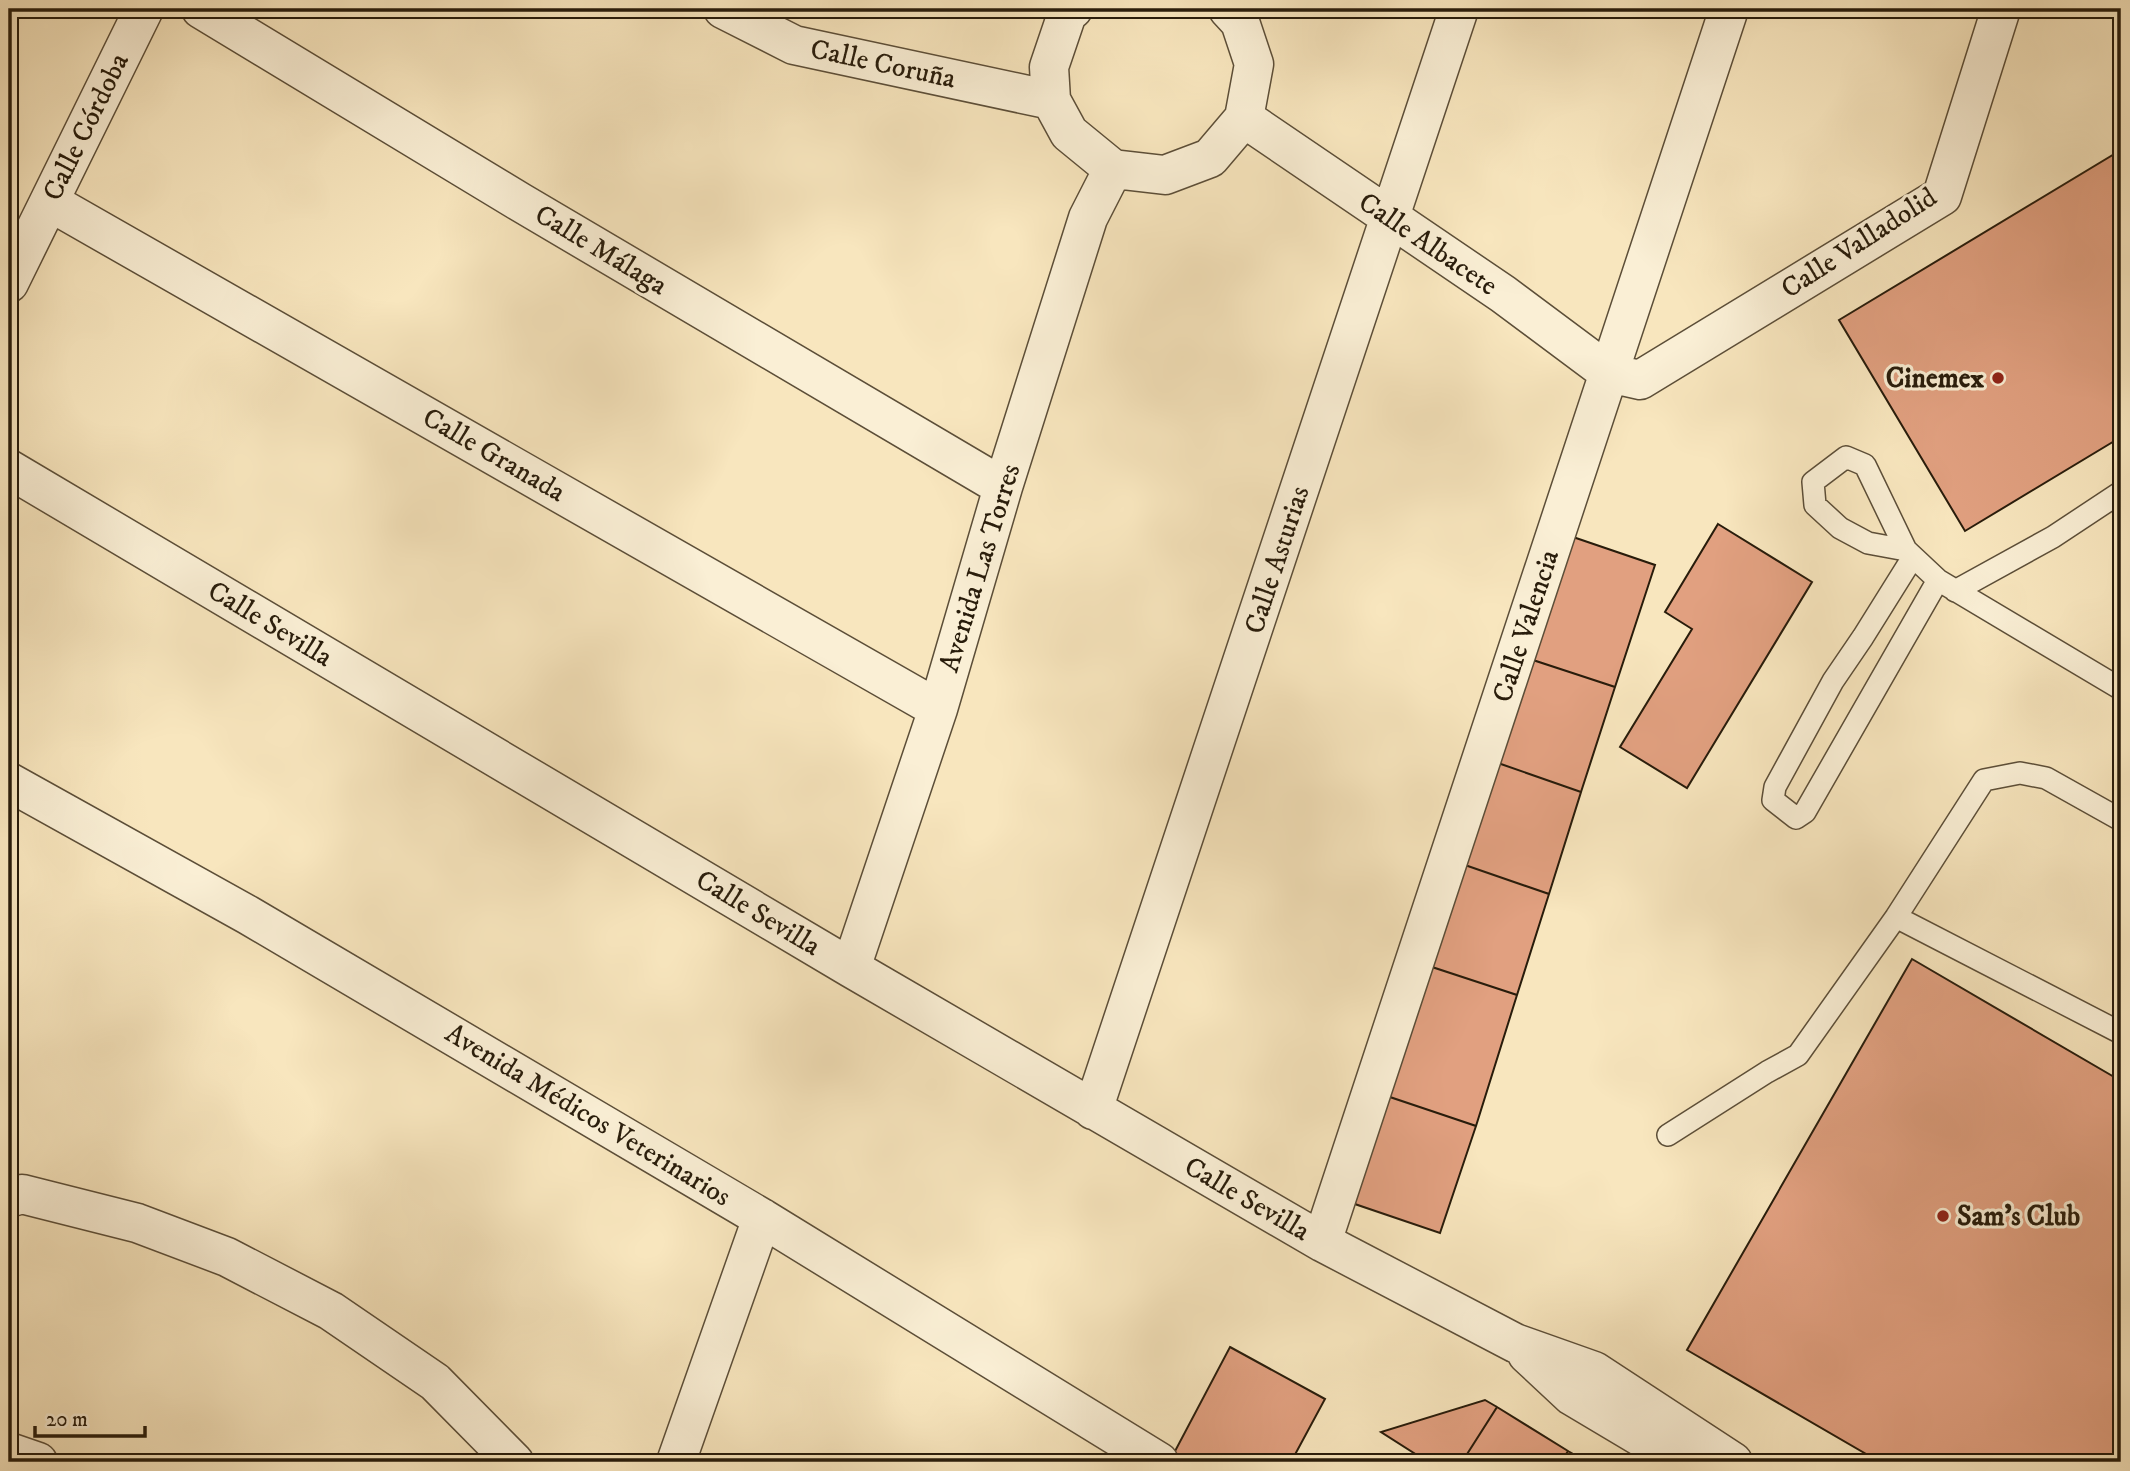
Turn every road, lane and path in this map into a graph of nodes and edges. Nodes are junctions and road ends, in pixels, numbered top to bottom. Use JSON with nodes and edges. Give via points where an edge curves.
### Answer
{"nodes":[{"id":1,"x":144,"y":9,"type":"edge"},
{"id":2,"x":201,"y":9,"type":"edge"},
{"id":3,"x":723,"y":9,"type":"edge"},
{"id":4,"x":1073,"y":9,"type":"edge"},
{"id":5,"x":1228,"y":9,"type":"edge"},
{"id":6,"x":1459,"y":9,"type":"edge"},
{"id":7,"x":1729,"y":9,"type":"edge"},
{"id":8,"x":2001,"y":9,"type":"edge"},
{"id":9,"x":1051,"y":100,"type":"junction"},
{"id":10,"x":1244,"y":118,"type":"junction"},
{"id":11,"x":1114,"y":169,"type":"junction"},
{"id":12,"x":50,"y":202,"type":"junction"},
{"id":13,"x":1390,"y":219,"type":"junction"},
{"id":14,"x":9,"y":283,"type":"edge"},
{"id":15,"x":1609,"y":373,"type":"junction"},
{"id":16,"x":9,"y":469,"type":"edge"},
{"id":17,"x":1003,"y":487,"type":"junction"},
{"id":18,"x":2121,"y":492,"type":"edge"},
{"id":19,"x":1910,"y":554,"type":"junction"},
{"id":20,"x":1947,"y":585,"type":"junction"},
{"id":21,"x":1863,"y":638,"type":"junction"},
{"id":22,"x":1894,"y":655,"type":"junction"},
{"id":23,"x":2121,"y":689,"type":"edge"},
{"id":24,"x":938,"y":709,"type":"junction"},
{"id":25,"x":9,"y":782,"type":"edge"},
{"id":26,"x":2121,"y":820,"type":"edge"},
{"id":27,"x":1896,"y":917,"type":"junction"},
{"id":28,"x":851,"y":968,"type":"junction"},
{"id":29,"x":2121,"y":1033,"type":"edge"},
{"id":30,"x":1093,"y":1110,"type":"junction"},
{"id":31,"x":1668,"y":1135,"type":"dead end"},
{"id":32,"x":9,"y":1198,"type":"edge"},
{"id":33,"x":762,"y":1218,"type":"junction"},
{"id":34,"x":1322,"y":1242,"type":"junction"},
{"id":35,"x":1515,"y":1343,"type":"junction"},
{"id":36,"x":9,"y":1452,"type":"edge"},
{"id":37,"x":38,"y":1462,"type":"edge"},
{"id":38,"x":514,"y":1462,"type":"edge"},
{"id":39,"x":676,"y":1462,"type":"edge"},
{"id":40,"x":1159,"y":1462,"type":"edge"},
{"id":41,"x":1683,"y":1462,"type":"edge"},
{"id":42,"x":1732,"y":1462,"type":"edge"}],
"edges":[{"from":1,"to":12,"type":"street","name":"Calle Córdoba"},
{"from":2,"to":17,"type":"street","name":"Calle Málaga"},
{"from":3,"to":9,"type":"street","name":"Calle Coruña","via":[[794,45]]},
{"from":4,"to":9,"type":"street","via":[[1067,14],[1049,67]]},
{"from":5,"to":10,"type":"street","via":[[1240,22],[1254,64]]},
{"from":6,"to":13,"type":"street","name":"Calle Asturias"},
{"from":7,"to":15,"type":"street","name":"Calle Valencia"},
{"from":8,"to":15,"type":"street","name":"Calle Valladolid","via":[[1942,196],[1640,380]]},
{"from":9,"to":11,"type":"street","via":[[1069,133]]},
{"from":10,"to":11,"type":"street","via":[[1210,158],[1165,175]]},
{"from":10,"to":13,"type":"street","name":"Calle Albacete"},
{"from":11,"to":17,"type":"street","name":"Avenida Las Torres","via":[[1088,218]]},
{"from":12,"to":14,"type":"street","name":"Calle Córdoba"},
{"from":12,"to":24,"type":"street","name":"Calle Granada"},
{"from":13,"to":15,"type":"street","name":"Calle Albacete","via":[[1503,294]]},
{"from":13,"to":30,"type":"street","name":"Calle Asturias"},
{"from":15,"to":34,"type":"street","name":"Calle Valencia"},
{"from":16,"to":28,"type":"street","name":"Calle Sevilla"},
{"from":17,"to":24,"type":"street","name":"Avenida Las Torres"},
{"from":18,"to":20,"type":"lane","via":[[2053,537]]},
{"from":19,"to":19,"type":"lane","via":[[1865,465],[1846,457],[1813,482],[1815,505],[1840,528],[1868,543]]},
{"from":19,"to":20,"type":"lane"},
{"from":19,"to":21,"type":"lane"},
{"from":20,"to":22,"type":"lane"},
{"from":20,"to":23,"type":"lane"},
{"from":21,"to":22,"type":"lane"},
{"from":21,"to":22,"type":"lane","via":[[1833,681],[1775,787],[1773,800],[1796,818],[1805,812]]},
{"from":24,"to":28,"type":"street","name":"Avenida Las Torres"},
{"from":25,"to":33,"type":"street","name":"Avenida Médicos Veterinarios","via":[[248,915]]},
{"from":26,"to":27,"type":"lane","via":[[2046,778],[2020,773],[1984,780]]},
{"from":27,"to":29,"type":"lane"},
{"from":27,"to":31,"type":"lane","via":[[1798,1055]]},
{"from":28,"to":30,"type":"street","name":"Calle Sevilla"},
{"from":30,"to":34,"type":"street","name":"Calle Sevilla"},
{"from":32,"to":38,"type":"street","via":[[22,1194],[137,1223],[227,1257],[331,1311],[435,1382]]},
{"from":33,"to":39,"type":"street"},
{"from":33,"to":40,"type":"street","name":"Avenida Médicos Veterinarios"},
{"from":34,"to":35,"type":"street","name":"Calle Sevilla"},
{"from":35,"to":41,"type":"street","name":"Calle Sevilla","via":[[1572,1395]]},
{"from":35,"to":42,"type":"street","name":"Calle Sevilla","via":[[1594,1371]]},
{"from":36,"to":37,"type":"street"}]}
